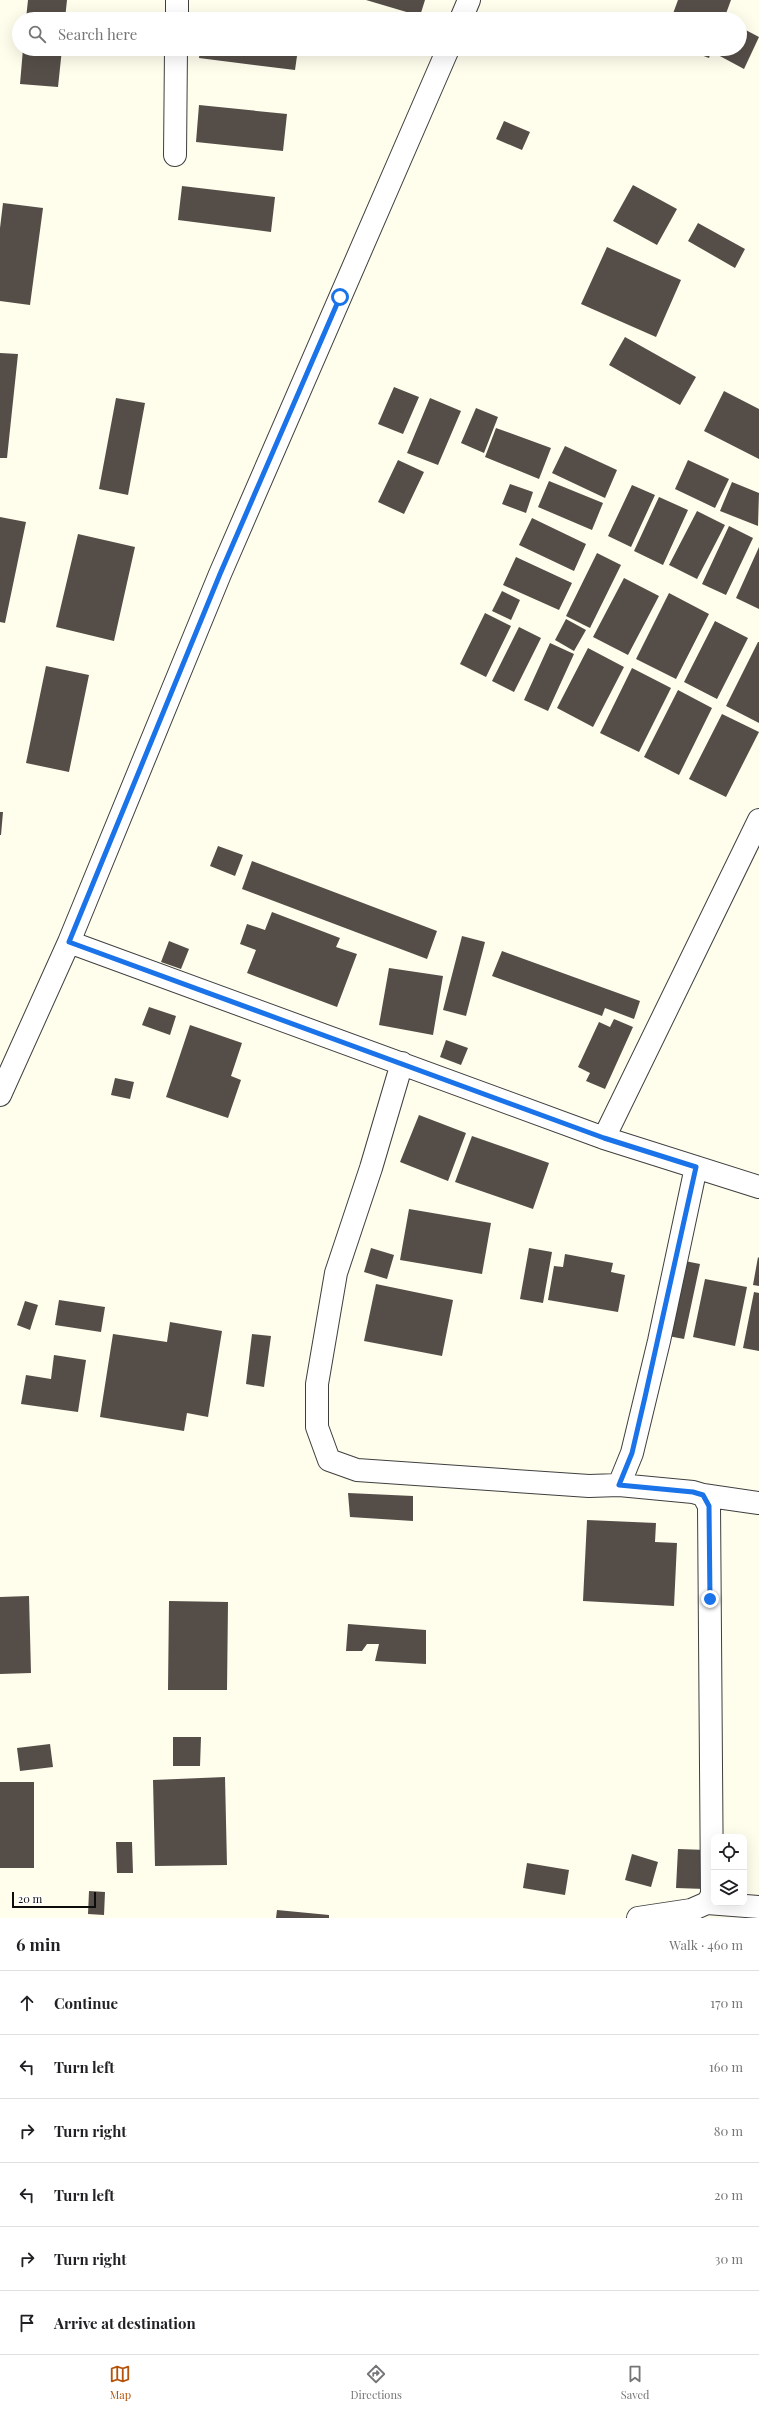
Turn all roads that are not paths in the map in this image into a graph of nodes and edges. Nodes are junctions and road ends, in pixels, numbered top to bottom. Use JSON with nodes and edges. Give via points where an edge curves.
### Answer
{"nodes":[{"id":1,"x":177,"y":0,"type":"edge"},
{"id":2,"x":469,"y":0,"type":"edge"},
{"id":3,"x":177,"y":12,"type":"edge"},
{"id":4,"x":464,"y":12,"type":"edge"},
{"id":5,"x":176,"y":56,"type":"edge"},
{"id":6,"x":445,"y":56,"type":"edge"},
{"id":7,"x":175,"y":155,"type":"dead end"},
{"id":8,"x":759,"y":820,"type":"edge"},
{"id":9,"x":69,"y":942,"type":"junction"},
{"id":10,"x":402,"y":1063,"type":"junction"},
{"id":11,"x":0,"y":1095,"type":"edge"},
{"id":12,"x":604,"y":1138,"type":"junction"},
{"id":13,"x":696,"y":1167,"type":"junction"},
{"id":14,"x":759,"y":1187,"type":"edge"},
{"id":15,"x":619,"y":1485,"type":"junction"},
{"id":16,"x":703,"y":1495,"type":"junction"},
{"id":17,"x":759,"y":1503,"type":"edge"},
{"id":18,"x":707,"y":1903,"type":"junction"},
{"id":19,"x":759,"y":1907,"type":"edge"},
{"id":20,"x":638,"y":1918,"type":"edge"}],
"edges":[{"from":1,"to":3,"type":"street"},
{"from":2,"to":4,"type":"street"},
{"from":5,"to":7,"type":"street"},
{"from":6,"to":9,"type":"street","via":[[220,574]]},
{"from":8,"to":12,"type":"street"},
{"from":9,"to":10,"type":"street"},
{"from":9,"to":11,"type":"street"},
{"from":10,"to":12,"type":"street"},
{"from":10,"to":15,"type":"street","via":[[336,1273],[317,1384],[317,1427],[329,1460],[357,1470],[589,1486]]},
{"from":12,"to":13,"type":"street"},
{"from":13,"to":14,"type":"street"},
{"from":13,"to":15,"type":"street","via":[[652,1371],[632,1453]]},
{"from":15,"to":16,"type":"street"},
{"from":16,"to":17,"type":"street"},
{"from":16,"to":18,"type":"street","via":[[709,1506],[712,1895]]},
{"from":18,"to":19,"type":"street"},
{"from":18,"to":20,"type":"street","via":[[691,1910]]}]}
